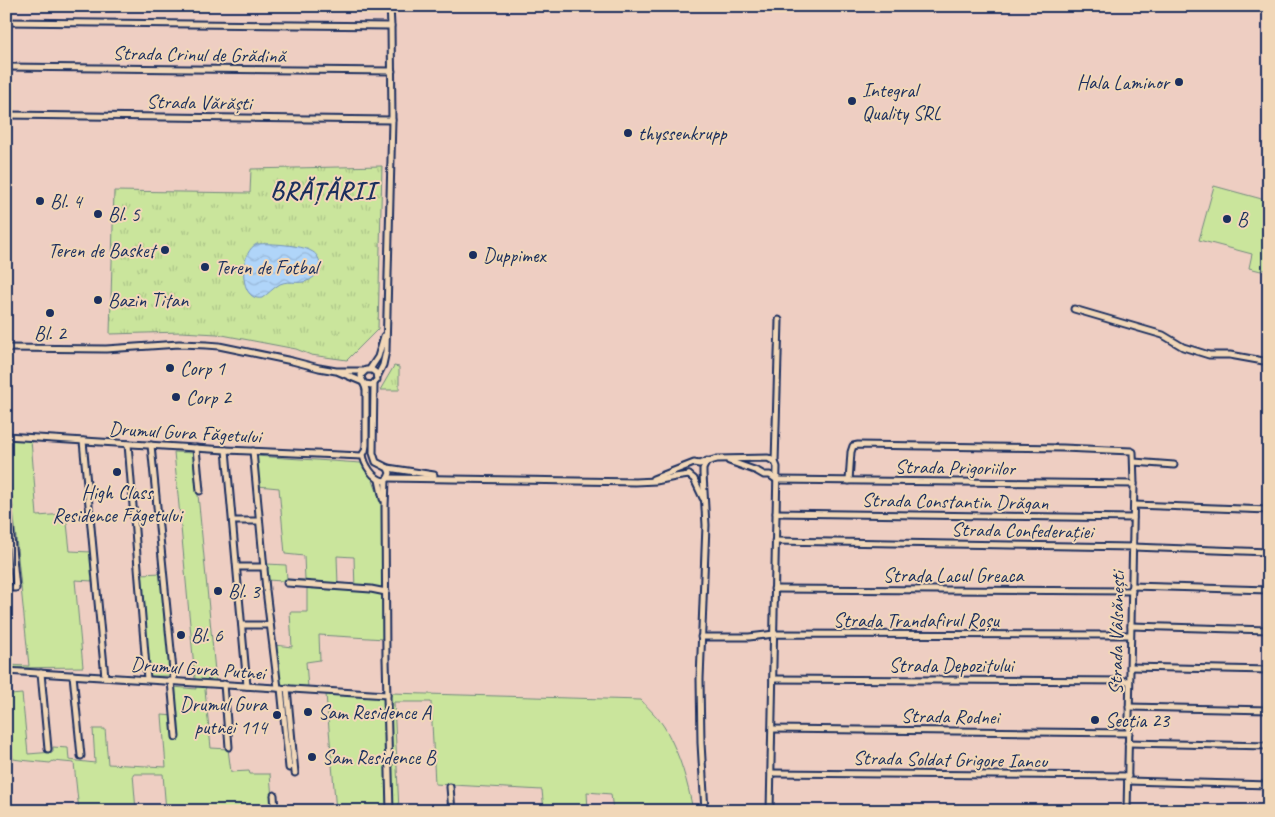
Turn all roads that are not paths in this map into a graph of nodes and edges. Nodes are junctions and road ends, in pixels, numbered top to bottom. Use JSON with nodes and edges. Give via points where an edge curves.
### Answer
{"nodes":[{"id":1,"x":390,"y":6,"type":"edge"},
{"id":2,"x":6,"y":22,"type":"edge"},
{"id":3,"x":391,"y":26,"type":"junction"},
{"id":4,"x":6,"y":67,"type":"edge"},
{"id":5,"x":392,"y":71,"type":"junction"},
{"id":6,"x":6,"y":115,"type":"edge"},
{"id":7,"x":392,"y":120,"type":"junction"},
{"id":8,"x":1074,"y":309,"type":"dead end"},
{"id":9,"x":779,"y":320,"type":"dead end"},
{"id":10,"x":386,"y":321,"type":"junction"},
{"id":11,"x":6,"y":348,"type":"edge"},
{"id":12,"x":1269,"y":362,"type":"edge"},
{"id":13,"x":367,"y":370,"type":"junction"},
{"id":14,"x":336,"y":371,"type":"junction"},
{"id":15,"x":377,"y":377,"type":"junction"},
{"id":16,"x":364,"y":383,"type":"junction"},
{"id":17,"x":374,"y":384,"type":"junction"},
{"id":18,"x":6,"y":436,"type":"edge"},
{"id":19,"x":83,"y":441,"type":"junction"},
{"id":20,"x":128,"y":444,"type":"junction"},
{"id":21,"x":151,"y":445,"type":"junction"},
{"id":22,"x":196,"y":448,"type":"junction"},
{"id":23,"x":226,"y":450,"type":"junction"},
{"id":24,"x":253,"y":451,"type":"junction"},
{"id":25,"x":374,"y":453,"type":"junction"},
{"id":26,"x":364,"y":454,"type":"junction"},
{"id":27,"x":725,"y":459,"type":"junction"},
{"id":28,"x":765,"y":459,"type":"junction"},
{"id":29,"x":706,"y":461,"type":"junction"},
{"id":30,"x":775,"y":462,"type":"junction"},
{"id":31,"x":1134,"y":462,"type":"junction"},
{"id":32,"x":699,"y":464,"type":"junction"},
{"id":33,"x":690,"y":465,"type":"junction"},
{"id":34,"x":1174,"y":465,"type":"dead end"},
{"id":35,"x":388,"y":468,"type":"junction"},
{"id":36,"x":776,"y":470,"type":"junction"},
{"id":37,"x":703,"y":472,"type":"junction"},
{"id":38,"x":762,"y":473,"type":"junction"},
{"id":39,"x":770,"y":475,"type":"junction"},
{"id":40,"x":691,"y":477,"type":"junction"},
{"id":41,"x":452,"y":478,"type":"junction"},
{"id":42,"x":387,"y":479,"type":"junction"},
{"id":43,"x":379,"y":480,"type":"junction"},
{"id":44,"x":777,"y":480,"type":"junction"},
{"id":45,"x":850,"y":481,"type":"junction"},
{"id":46,"x":647,"y":482,"type":"junction"},
{"id":47,"x":1134,"y":484,"type":"junction"},
{"id":48,"x":6,"y":486,"type":"edge"},
{"id":49,"x":200,"y":491,"type":"dead end"},
{"id":50,"x":704,"y":500,"type":"junction"},
{"id":51,"x":1134,"y":505,"type":"junction"},
{"id":52,"x":385,"y":507,"type":"junction"},
{"id":53,"x":1269,"y":510,"type":"edge"},
{"id":54,"x":776,"y":513,"type":"junction"},
{"id":55,"x":1134,"y":518,"type":"junction"},
{"id":56,"x":233,"y":521,"type":"junction"},
{"id":57,"x":259,"y":521,"type":"junction"},
{"id":58,"x":775,"y":541,"type":"junction"},
{"id":59,"x":1133,"y":547,"type":"junction"},
{"id":60,"x":1269,"y":552,"type":"edge"},
{"id":61,"x":237,"y":567,"type":"junction"},
{"id":62,"x":264,"y":567,"type":"junction"},
{"id":63,"x":287,"y":583,"type":"dead end"},
{"id":64,"x":6,"y":588,"type":"edge"},
{"id":65,"x":1132,"y":588,"type":"junction"},
{"id":66,"x":774,"y":589,"type":"junction"},
{"id":67,"x":1269,"y":590,"type":"edge"},
{"id":68,"x":386,"y":592,"type":"junction"},
{"id":69,"x":242,"y":625,"type":"junction"},
{"id":70,"x":270,"y":625,"type":"junction"},
{"id":71,"x":1131,"y":626,"type":"junction"},
{"id":72,"x":1269,"y":630,"type":"edge"},
{"id":73,"x":774,"y":634,"type":"junction"},
{"id":74,"x":1130,"y":635,"type":"junction"},
{"id":75,"x":701,"y":637,"type":"junction"},
{"id":76,"x":1130,"y":667,"type":"junction"},
{"id":77,"x":1269,"y":670,"type":"edge"},
{"id":78,"x":6,"y":671,"type":"edge"},
{"id":79,"x":41,"y":673,"type":"junction"},
{"id":80,"x":73,"y":675,"type":"junction"},
{"id":81,"x":105,"y":677,"type":"junction"},
{"id":82,"x":773,"y":679,"type":"junction"},
{"id":83,"x":146,"y":680,"type":"junction"},
{"id":84,"x":172,"y":681,"type":"junction"},
{"id":85,"x":1129,"y":681,"type":"junction"},
{"id":86,"x":224,"y":684,"type":"junction"},
{"id":87,"x":247,"y":686,"type":"junction"},
{"id":88,"x":279,"y":688,"type":"junction"},
{"id":89,"x":288,"y":688,"type":"junction"},
{"id":90,"x":387,"y":695,"type":"junction"},
{"id":91,"x":1129,"y":707,"type":"junction"},
{"id":92,"x":1269,"y":710,"type":"edge"},
{"id":93,"x":772,"y":729,"type":"junction"},
{"id":94,"x":1128,"y":733,"type":"junction"},
{"id":95,"x":176,"y":737,"type":"dead end"},
{"id":96,"x":1128,"y":743,"type":"junction"},
{"id":97,"x":1269,"y":746,"type":"edge"},
{"id":98,"x":230,"y":747,"type":"dead end"},
{"id":99,"x":48,"y":749,"type":"dead end"},
{"id":100,"x":81,"y":756,"type":"dead end"},
{"id":101,"x":289,"y":768,"type":"dead end"},
{"id":102,"x":771,"y":772,"type":"junction"},
{"id":103,"x":295,"y":773,"type":"dead end"},
{"id":104,"x":1128,"y":778,"type":"junction"},
{"id":105,"x":1269,"y":785,"type":"edge"},
{"id":106,"x":450,"y":787,"type":"dead end"},
{"id":107,"x":274,"y":795,"type":"dead end"},
{"id":108,"x":275,"y":811,"type":"edge"},
{"id":109,"x":390,"y":811,"type":"edge"},
{"id":110,"x":452,"y":811,"type":"edge"},
{"id":111,"x":705,"y":811,"type":"edge"},
{"id":112,"x":770,"y":811,"type":"edge"},
{"id":113,"x":1127,"y":811,"type":"edge"}],
"edges":[{"from":1,"to":3,"type":"street"},
{"from":2,"to":3,"type":"street"},
{"from":3,"to":5,"type":"street"},
{"from":4,"to":5,"type":"street","name":"Strada Crinul de Grădină"},
{"from":5,"to":7,"type":"street"},
{"from":6,"to":7,"type":"street","name":"Strada Vărăști"},
{"from":7,"to":10,"type":"street"},
{"from":8,"to":12,"type":"street","via":[[1163,335],[1183,347],[1209,355]]},
{"from":9,"to":30,"type":"street"},
{"from":10,"to":13,"type":"street","via":[[378,357]]},
{"from":10,"to":15,"type":"street","via":[[384,365]]},
{"from":11,"to":14,"type":"street","via":[[206,345]]},
{"from":13,"to":14,"type":"street"},
{"from":13,"to":15,"type":"street","via":[[376,373]]},
{"from":13,"to":16,"type":"street","via":[[362,375]]},
{"from":14,"to":16,"type":"street"},
{"from":15,"to":17,"type":"street"},
{"from":16,"to":17,"type":"street"},
{"from":16,"to":26,"type":"street"},
{"from":17,"to":25,"type":"street"},
{"from":18,"to":19,"type":"street","name":"Drumul Gura Făgetului"},
{"from":19,"to":20,"type":"street","name":"Drumul Gura Făgetului"},
{"from":19,"to":81,"type":"street"},
{"from":20,"to":21,"type":"street","name":"Drumul Gura Făgetului"},
{"from":20,"to":83,"type":"street"},
{"from":21,"to":22,"type":"street","name":"Drumul Gura Făgetului"},
{"from":21,"to":84,"type":"street"},
{"from":22,"to":23,"type":"street","name":"Drumul Gura Făgetului"},
{"from":22,"to":49,"type":"street"},
{"from":23,"to":24,"type":"street","name":"Drumul Gura Făgetului"},
{"from":23,"to":56,"type":"street"},
{"from":24,"to":26,"type":"street","name":"Drumul Gura Făgetului"},
{"from":24,"to":57,"type":"street"},
{"from":25,"to":26,"type":"street","name":"Drumul Gura Făgetului"},
{"from":25,"to":35,"type":"street","via":[[378,463]]},
{"from":26,"to":43,"type":"street","via":[[368,467]]},
{"from":27,"to":28,"type":"street"},
{"from":27,"to":29,"type":"street"},
{"from":27,"to":38,"type":"street"},
{"from":28,"to":30,"type":"street"},
{"from":28,"to":38,"type":"street","via":[[760,465]]},
{"from":29,"to":32,"type":"street"},
{"from":29,"to":37,"type":"street"},
{"from":30,"to":36,"type":"street"},
{"from":31,"to":34,"type":"street"},
{"from":31,"to":45,"type":"street","name":"Strada Vâlsănești","via":[[1130,450],[858,445],[853,446],[851,452]]},
{"from":31,"to":47,"type":"street","name":"Strada Vâlsănești"},
{"from":32,"to":33,"type":"street"},
{"from":32,"to":37,"type":"street"},
{"from":33,"to":40,"type":"street"},
{"from":33,"to":46,"type":"street"},
{"from":35,"to":41,"type":"street"},
{"from":35,"to":42,"type":"street"},
{"from":36,"to":39,"type":"street"},
{"from":36,"to":44,"type":"street"},
{"from":37,"to":40,"type":"street","via":[[699,478]]},
{"from":37,"to":50,"type":"street"},
{"from":38,"to":39,"type":"street"},
{"from":39,"to":44,"type":"street"},
{"from":40,"to":46,"type":"street"},
{"from":40,"to":50,"type":"street"},
{"from":41,"to":42,"type":"street"},
{"from":41,"to":46,"type":"street"},
{"from":42,"to":43,"type":"street"},
{"from":42,"to":52,"type":"street"},
{"from":43,"to":52,"type":"street"},
{"from":44,"to":45,"type":"street","name":"Strada Prigoriilor"},
{"from":44,"to":54,"type":"street"},
{"from":45,"to":47,"type":"street","name":"Strada Prigoriilor"},
{"from":47,"to":51,"type":"street","name":"Strada Vâlsănești"},
{"from":48,"to":64,"type":"street","via":[[16,588]]},
{"from":50,"to":75,"type":"street","via":[[706,525]]},
{"from":51,"to":53,"type":"street"},
{"from":51,"to":55,"type":"street","name":"Strada Vâlsănești"},
{"from":52,"to":68,"type":"street"},
{"from":54,"to":55,"type":"street","name":"Strada Constantin Drăgan"},
{"from":54,"to":58,"type":"street"},
{"from":55,"to":59,"type":"street","name":"Strada Vâlsănești"},
{"from":56,"to":57,"type":"street"},
{"from":56,"to":61,"type":"street"},
{"from":57,"to":62,"type":"street"},
{"from":58,"to":59,"type":"street","name":"Strada Confederației"},
{"from":58,"to":66,"type":"street"},
{"from":59,"to":60,"type":"street","name":"Strada Confederației"},
{"from":59,"to":65,"type":"street","name":"Strada Vâlsănești"},
{"from":61,"to":62,"type":"street"},
{"from":61,"to":69,"type":"street"},
{"from":62,"to":70,"type":"street"},
{"from":63,"to":68,"type":"street"},
{"from":65,"to":66,"type":"street","name":"Strada Lacul Greaca"},
{"from":65,"to":67,"type":"street","name":"Strada Lacul Greaca"},
{"from":65,"to":71,"type":"street","name":"Strada Vâlsănești"},
{"from":66,"to":73,"type":"street"},
{"from":68,"to":90,"type":"street"},
{"from":69,"to":70,"type":"street"},
{"from":69,"to":87,"type":"street"},
{"from":70,"to":88,"type":"street"},
{"from":71,"to":72,"type":"street"},
{"from":71,"to":74,"type":"street","name":"Strada Vâlsănești"},
{"from":73,"to":74,"type":"street","name":"Strada Trandafirul Roșu"},
{"from":73,"to":75,"type":"street","name":"Strada Trandafirul Roșu"},
{"from":73,"to":82,"type":"street"},
{"from":74,"to":76,"type":"street","name":"Strada Vâlsănești"},
{"from":75,"to":111,"type":"street"},
{"from":76,"to":77,"type":"street"},
{"from":76,"to":85,"type":"street","name":"Strada Vâlsănești"},
{"from":78,"to":79,"type":"street","name":"Drumul Gura Putnei"},
{"from":79,"to":80,"type":"street","name":"Drumul Gura Putnei"},
{"from":79,"to":99,"type":"street"},
{"from":80,"to":81,"type":"street","name":"Drumul Gura Putnei"},
{"from":80,"to":100,"type":"street"},
{"from":81,"to":83,"type":"street","name":"Drumul Gura Putnei"},
{"from":82,"to":85,"type":"street","name":"Strada Depozitului"},
{"from":82,"to":93,"type":"street"},
{"from":83,"to":84,"type":"street","name":"Drumul Gura Putnei"},
{"from":84,"to":86,"type":"street","name":"Drumul Gura Putnei"},
{"from":84,"to":95,"type":"street"},
{"from":85,"to":91,"type":"street","name":"Strada Vâlsănești"},
{"from":86,"to":87,"type":"street","name":"Drumul Gura Putnei"},
{"from":86,"to":98,"type":"street"},
{"from":87,"to":88,"type":"street","name":"Drumul Gura Putnei"},
{"from":88,"to":89,"type":"street","name":"Drumul Gura Putnei"},
{"from":88,"to":101,"type":"street"},
{"from":89,"to":90,"type":"street","name":"Drumul Gura Putnei"},
{"from":89,"to":103,"type":"street"},
{"from":90,"to":109,"type":"street"},
{"from":91,"to":92,"type":"street"},
{"from":91,"to":94,"type":"street","name":"Strada Vâlsănești"},
{"from":93,"to":94,"type":"street","name":"Strada Rodnei"},
{"from":93,"to":102,"type":"street"},
{"from":94,"to":96,"type":"street","name":"Strada Vâlsănești"},
{"from":96,"to":97,"type":"street"},
{"from":96,"to":104,"type":"street","name":"Strada Vâlsănești"},
{"from":102,"to":104,"type":"street","name":"Strada Soldat Grigore Iancu"},
{"from":102,"to":112,"type":"street"},
{"from":104,"to":105,"type":"street","name":"Strada Soldat Grigore Iancu"},
{"from":104,"to":113,"type":"street","name":"Strada Vâlsănești"},
{"from":106,"to":110,"type":"street"},
{"from":107,"to":108,"type":"street"}]}
